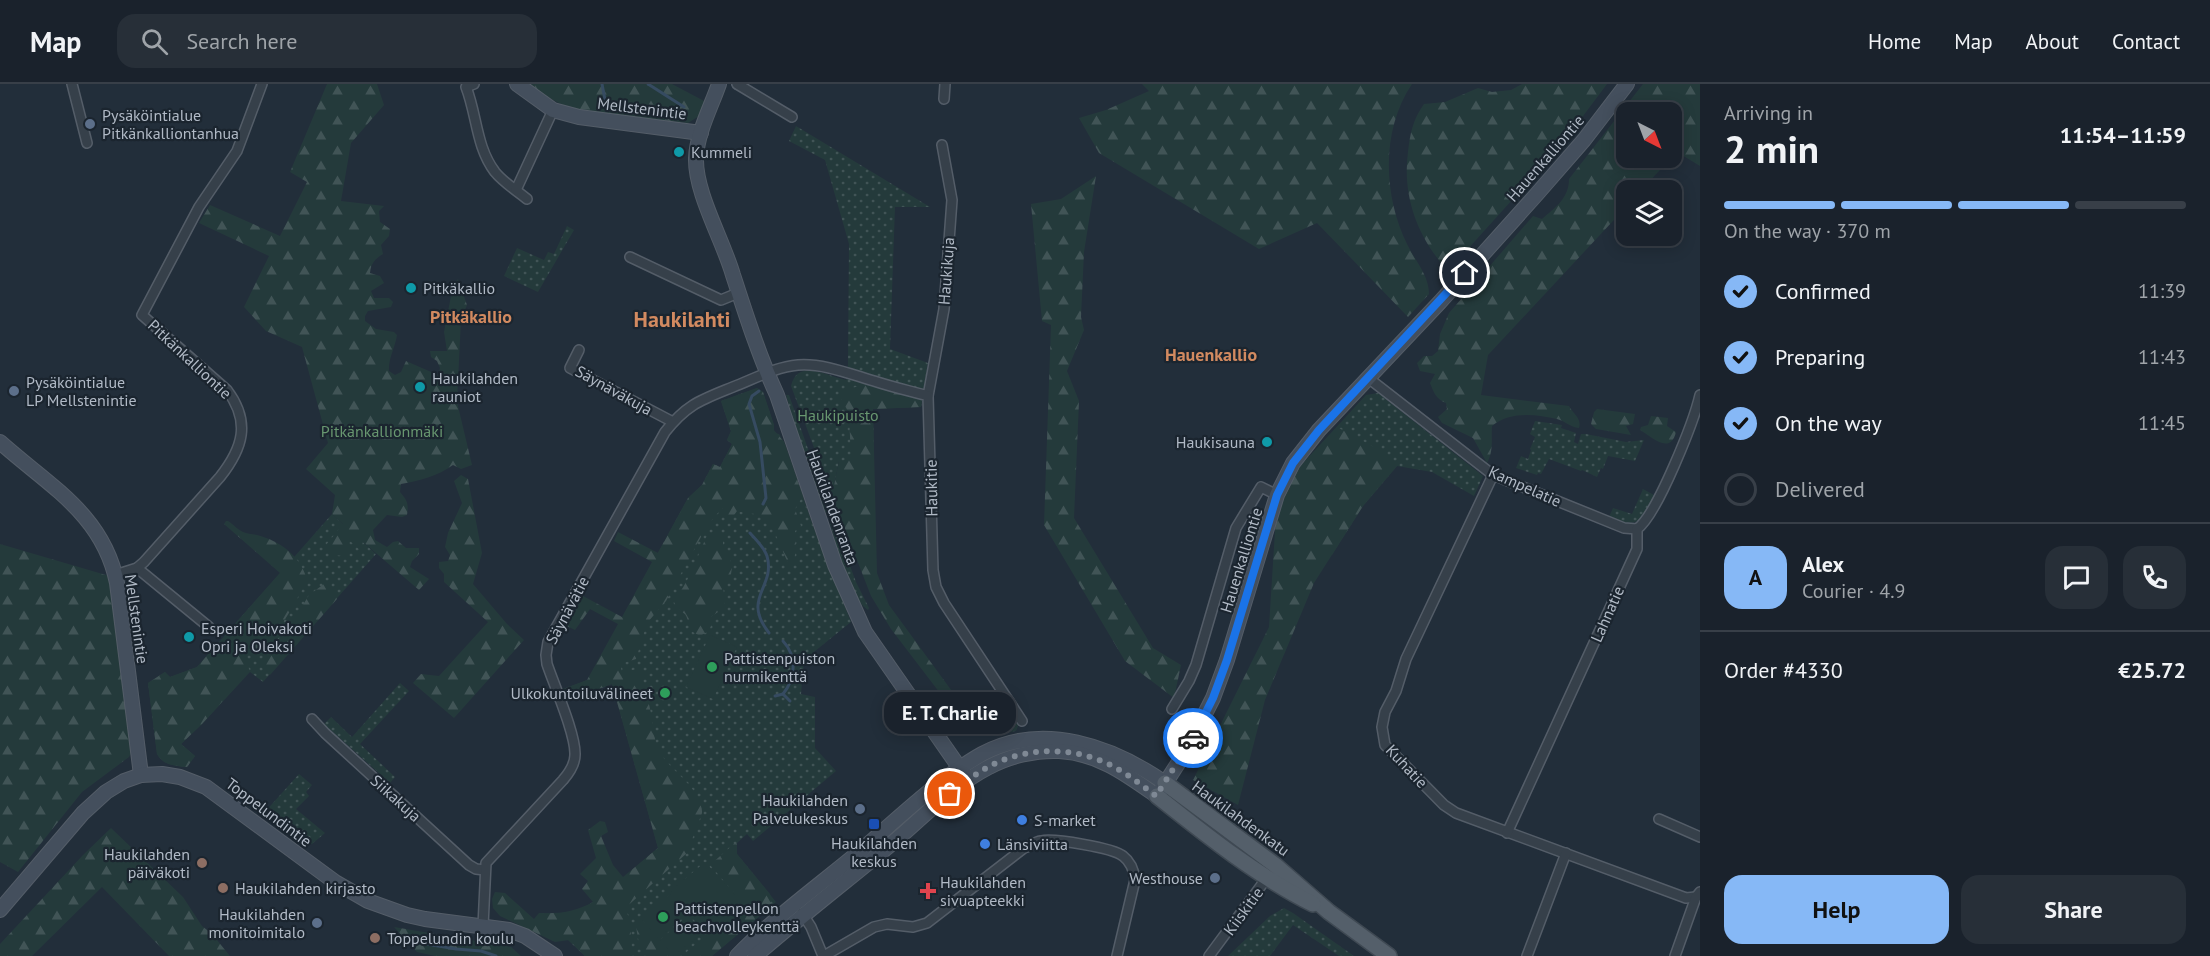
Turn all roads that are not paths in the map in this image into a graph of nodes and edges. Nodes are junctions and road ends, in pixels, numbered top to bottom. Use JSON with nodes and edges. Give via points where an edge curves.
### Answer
{"nodes":[{"id":1,"x":72,"y":84,"type":"edge"},
{"id":2,"x":262,"y":84,"type":"edge"},
{"id":3,"x":474,"y":84,"type":"edge"},
{"id":4,"x":517,"y":84,"type":"edge"},
{"id":5,"x":719,"y":84,"type":"edge"},
{"id":6,"x":737,"y":84,"type":"edge"},
{"id":7,"x":945,"y":84,"type":"edge"},
{"id":8,"x":1627,"y":84,"type":"edge"},
{"id":9,"x":944,"y":99,"type":"dead end"},
{"id":10,"x":553,"y":110,"type":"junction"},
{"id":11,"x":792,"y":117,"type":"dead end"},
{"id":12,"x":701,"y":133,"type":"junction"},
{"id":13,"x":87,"y":143,"type":"dead end"},
{"id":14,"x":942,"y":145,"type":"dead end"},
{"id":15,"x":516,"y":190,"type":"junction"},
{"id":16,"x":527,"y":199,"type":"dead end"},
{"id":17,"x":630,"y":257,"type":"dead end"},
{"id":18,"x":738,"y":293,"type":"junction"},
{"id":19,"x":579,"y":350,"type":"dead end"},
{"id":20,"x":767,"y":373,"type":"junction"},
{"id":21,"x":1367,"y":377,"type":"junction"},
{"id":22,"x":1700,"y":395,"type":"edge"},
{"id":23,"x":927,"y":396,"type":"junction"},
{"id":24,"x":673,"y":422,"type":"junction"},
{"id":25,"x":0,"y":442,"type":"edge"},
{"id":26,"x":1493,"y":475,"type":"junction"},
{"id":27,"x":1277,"y":495,"type":"junction"},
{"id":28,"x":1637,"y":529,"type":"junction"},
{"id":29,"x":137,"y":568,"type":"junction"},
{"id":30,"x":115,"y":575,"type":"junction"},
{"id":31,"x":209,"y":627,"type":"dead end"},
{"id":32,"x":1172,"y":709,"type":"dead end"},
{"id":33,"x":312,"y":719,"type":"dead end"},
{"id":34,"x":1022,"y":721,"type":"dead end"},
{"id":35,"x":141,"y":775,"type":"junction"},
{"id":36,"x":964,"y":775,"type":"junction"},
{"id":37,"x":1161,"y":790,"type":"junction"},
{"id":38,"x":1659,"y":819,"type":"dead end"},
{"id":39,"x":1507,"y":832,"type":"junction"},
{"id":40,"x":1700,"y":837,"type":"edge"},
{"id":41,"x":1566,"y":853,"type":"junction"},
{"id":42,"x":484,"y":870,"type":"junction"},
{"id":43,"x":1271,"y":872,"type":"junction"},
{"id":44,"x":1698,"y":895,"type":"edge"},
{"id":45,"x":795,"y":904,"type":"junction"},
{"id":46,"x":0,"y":910,"type":"edge"},
{"id":47,"x":1696,"y":910,"type":"edge"},
{"id":48,"x":804,"y":915,"type":"junction"},
{"id":49,"x":483,"y":926,"type":"junction"},
{"id":50,"x":555,"y":956,"type":"edge"},
{"id":51,"x":737,"y":956,"type":"edge"},
{"id":52,"x":755,"y":956,"type":"edge"},
{"id":53,"x":823,"y":956,"type":"edge"},
{"id":54,"x":1117,"y":956,"type":"edge"},
{"id":55,"x":1209,"y":956,"type":"edge"},
{"id":56,"x":1389,"y":956,"type":"edge"},
{"id":57,"x":1527,"y":956,"type":"edge"},
{"id":58,"x":1675,"y":956,"type":"edge"}],
"edges":[{"from":1,"to":13,"type":"street"},
{"from":2,"to":29,"type":"street","name":"Pitkänkalliontie","via":[[237,151],[199,207],[142,315],[227,390],[240,414],[240,442],[220,477]]},
{"from":3,"to":15,"type":"street","via":[[466,87],[485,158],[503,181]]},
{"from":4,"to":10,"type":"main road","name":"Mellstenintie"},
{"from":5,"to":12,"type":"main road","name":"Haukilahdenranta"},
{"from":6,"to":11,"type":"street"},
{"from":7,"to":9,"type":"street"},
{"from":8,"to":21,"type":"main road","name":"Hauenkalliontie","via":[[1536,195]]},
{"from":10,"to":12,"type":"main road","name":"Mellstenintie"},
{"from":10,"to":15,"type":"street"},
{"from":12,"to":18,"type":"main road","name":"Haukilahdenranta","via":[[696,167]]},
{"from":14,"to":23,"type":"street","name":"Haukikuja","via":[[952,200],[944,309]]},
{"from":15,"to":16,"type":"street"},
{"from":17,"to":18,"type":"street","via":[[721,300]]},
{"from":18,"to":20,"type":"main road","name":"Haukilahdenranta"},
{"from":19,"to":24,"type":"street","name":"Säynäväkuja","via":[[570,368]]},
{"from":20,"to":23,"type":"street","via":[[806,365]]},
{"from":20,"to":24,"type":"street","name":"Säynävätie","via":[[706,397]]},
{"from":20,"to":36,"type":"main road","name":"Haukilahdenranta","via":[[835,565],[866,632]]},
{"from":21,"to":26,"type":"street","name":"Kampelatie"},
{"from":21,"to":27,"type":"main road","name":"Hauenkalliontie","via":[[1306,445]]},
{"from":22,"to":28,"type":"street","name":"Lahnatie","via":[[1671,472],[1650,516]]},
{"from":23,"to":34,"type":"street","name":"Haukitie","via":[[936,587]]},
{"from":24,"to":42,"type":"street","name":"Säynävätie","via":[[546,648],[547,664],[574,748],[573,764]]},
{"from":25,"to":30,"type":"main road","name":"Mellstenintie","via":[[89,520],[105,546]]},
{"from":26,"to":28,"type":"street","name":"Kampelatie","via":[[1624,528]]},
{"from":26,"to":39,"type":"street","name":"Kuhatie","via":[[1406,659],[1385,712],[1382,735],[1391,753],[1444,805]]},
{"from":27,"to":32,"type":"street","via":[[1261,488],[1236,528],[1196,665]]},
{"from":27,"to":37,"type":"main road","name":"Hauenkalliontie","via":[[1217,688]]},
{"from":28,"to":39,"type":"street","name":"Lahnatie","via":[[1637,549]]},
{"from":29,"to":30,"type":"street","name":"Pitkänkalliontie"},
{"from":29,"to":31,"type":"street"},
{"from":30,"to":35,"type":"main road","name":"Mellstenintie"},
{"from":33,"to":42,"type":"street","name":"Siikakuja","via":[[469,865]]},
{"from":35,"to":46,"type":"main road","name":"Toppelundintie","via":[[124,780],[95,801]]},
{"from":35,"to":49,"type":"main road","name":"Toppelundintie","via":[[180,777],[206,787],[335,882],[368,901],[425,919]]},
{"from":36,"to":37,"type":"main road","name":"Haukilahdenkatu","via":[[983,754],[1041,738],[1096,747],[1143,768]]},
{"from":36,"to":45,"type":"main road","name":"Haukilahdenkatu"},
{"from":36,"to":48,"type":"main road","name":"Haukilahdenkatu"},
{"from":37,"to":43,"type":"main road","name":"Haukilahdenkatu"},
{"from":38,"to":40,"type":"street"},
{"from":39,"to":41,"type":"street","name":"Kuhatie"},
{"from":41,"to":44,"type":"street","name":"Kuhatie","via":[[1686,898]]},
{"from":41,"to":57,"type":"street"},
{"from":42,"to":49,"type":"street"},
{"from":43,"to":55,"type":"street","name":"Kiiskitie"},
{"from":43,"to":56,"type":"main road","name":"Haukilahdenkatu"},
{"from":44,"to":47,"type":"street"},
{"from":45,"to":48,"type":"street"},
{"from":45,"to":51,"type":"main road","name":"Haukilahdenkatu"},
{"from":47,"to":58,"type":"street"},
{"from":48,"to":52,"type":"main road","name":"Haukilahdenkatu"},
{"from":48,"to":53,"type":"street"},
{"from":49,"to":50,"type":"main road","name":"Toppelundintie","via":[[525,936]]},
{"from":53,"to":54,"type":"street","via":[[874,927],[927,923],[1024,848],[1056,840],[1115,851],[1133,868],[1135,880]]}]}
